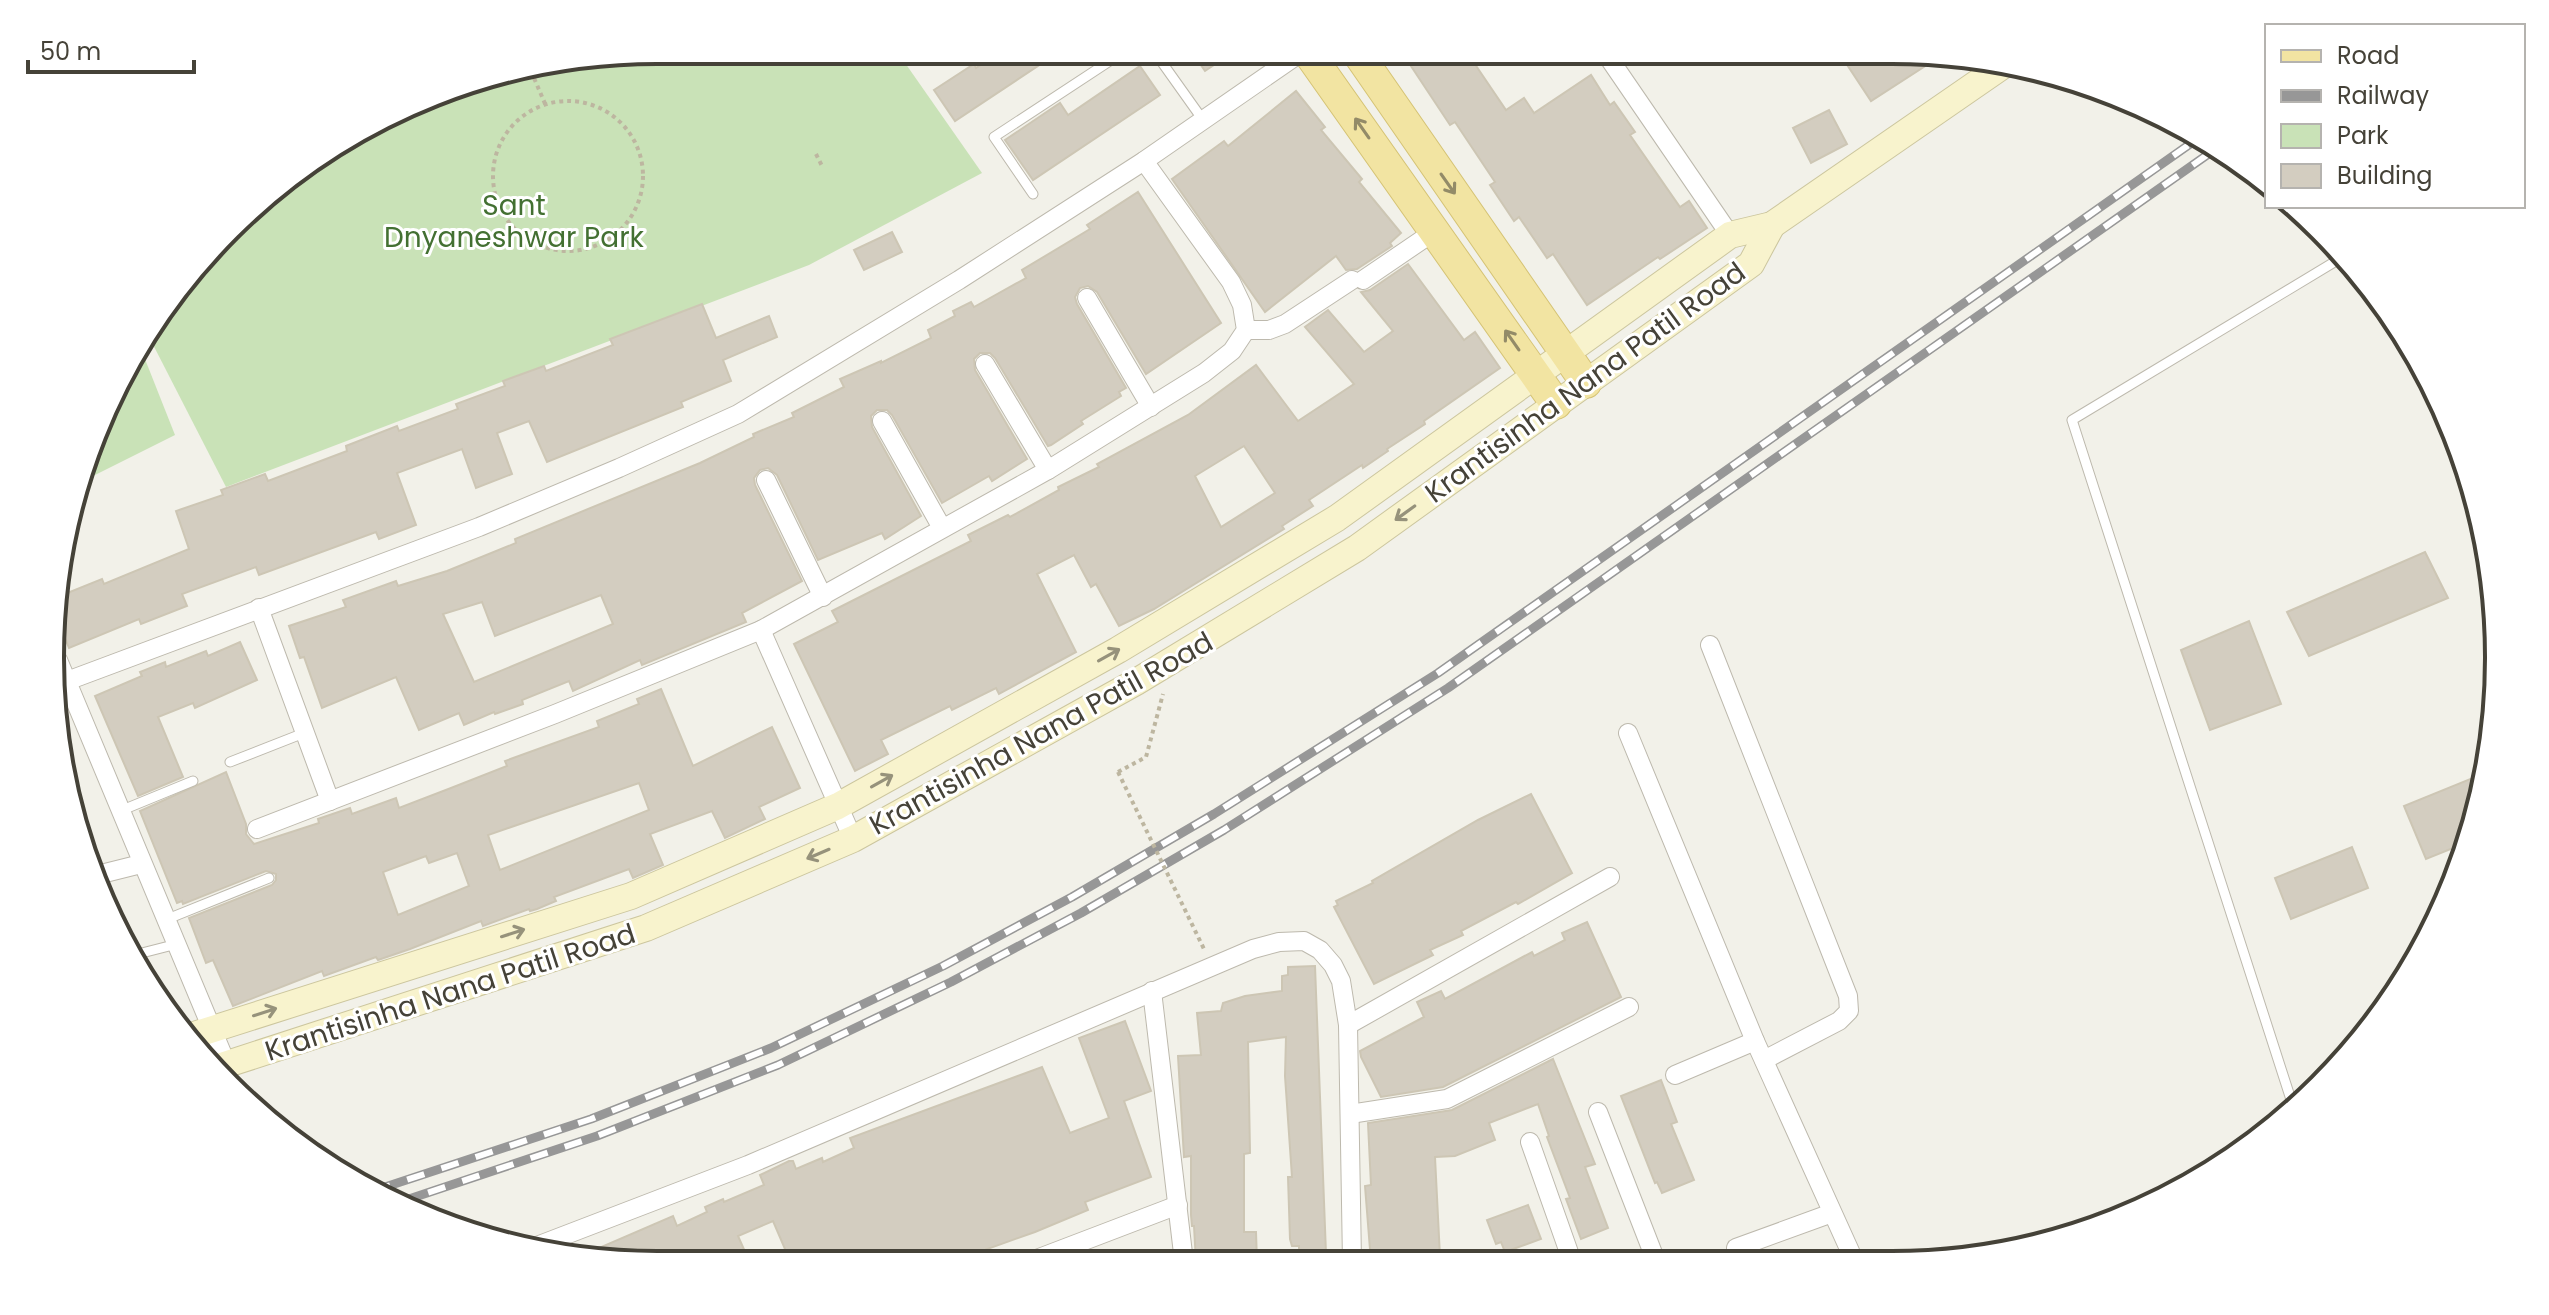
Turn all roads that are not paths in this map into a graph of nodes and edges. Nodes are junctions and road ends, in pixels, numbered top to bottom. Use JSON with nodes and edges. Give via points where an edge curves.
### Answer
{"nodes":[{"id":1,"x":1105,"y":64,"type":"edge"},
{"id":2,"x":1163,"y":64,"type":"edge"},
{"id":3,"x":1286,"y":64,"type":"edge"},
{"id":4,"x":1314,"y":64,"type":"edge"},
{"id":5,"x":1365,"y":64,"type":"edge"},
{"id":6,"x":1613,"y":64,"type":"edge"},
{"id":7,"x":1992,"y":73,"type":"edge"},
{"id":8,"x":1203,"y":120,"type":"junction"},
{"id":9,"x":1144,"y":161,"type":"junction"},
{"id":10,"x":1033,"y":194,"type":"dead end"},
{"id":11,"x":1772,"y":225,"type":"junction"},
{"id":12,"x":1435,"y":231,"type":"junction"},
{"id":13,"x":1730,"y":235,"type":"junction"},
{"id":14,"x":2334,"y":262,"type":"edge"},
{"id":15,"x":1087,"y":298,"type":"dead end"},
{"id":16,"x":1246,"y":330,"type":"junction"},
{"id":17,"x":1565,"y":353,"type":"junction"},
{"id":18,"x":985,"y":364,"type":"dead end"},
{"id":19,"x":1535,"y":375,"type":"junction"},
{"id":20,"x":1586,"y":383,"type":"junction"},
{"id":21,"x":1556,"y":404,"type":"junction"},
{"id":22,"x":1151,"y":407,"type":"junction"},
{"id":23,"x":882,"y":421,"type":"dead end"},
{"id":24,"x":1048,"y":470,"type":"junction"},
{"id":25,"x":766,"y":480,"type":"dead end"},
{"id":26,"x":942,"y":528,"type":"junction"},
{"id":27,"x":823,"y":597,"type":"junction"},
{"id":28,"x":259,"y":608,"type":"junction"},
{"id":29,"x":761,"y":630,"type":"junction"},
{"id":30,"x":1710,"y":645,"type":"dead end"},
{"id":31,"x":64,"y":675,"type":"edge"},
{"id":32,"x":67,"y":681,"type":"junction"},
{"id":33,"x":304,"y":733,"type":"junction"},
{"id":34,"x":1628,"y":733,"type":"dead end"},
{"id":35,"x":230,"y":762,"type":"dead end"},
{"id":36,"x":193,"y":781,"type":"dead end"},
{"id":37,"x":330,"y":801,"type":"junction"},
{"id":38,"x":838,"y":806,"type":"junction"},
{"id":39,"x":120,"y":811,"type":"junction"},
{"id":40,"x":257,"y":829,"type":"dead end"},
{"id":41,"x":853,"y":839,"type":"junction"},
{"id":42,"x":141,"y":864,"type":"junction"},
{"id":43,"x":105,"y":873,"type":"edge"},
{"id":44,"x":1610,"y":877,"type":"dead end"},
{"id":45,"x":269,"y":878,"type":"dead end"},
{"id":46,"x":165,"y":920,"type":"junction"},
{"id":47,"x":177,"y":944,"type":"junction"},
{"id":48,"x":143,"y":953,"type":"edge"},
{"id":49,"x":1152,"y":991,"type":"junction"},
{"id":50,"x":1629,"y":1007,"type":"dead end"},
{"id":51,"x":1348,"y":1025,"type":"junction"},
{"id":52,"x":202,"y":1032,"type":"edge"},
{"id":53,"x":1755,"y":1041,"type":"junction"},
{"id":54,"x":212,"y":1050,"type":"edge"},
{"id":55,"x":1764,"y":1060,"type":"junction"},
{"id":56,"x":226,"y":1064,"type":"edge"},
{"id":57,"x":1675,"y":1075,"type":"dead end"},
{"id":58,"x":2290,"y":1097,"type":"edge"},
{"id":59,"x":1598,"y":1112,"type":"dead end"},
{"id":60,"x":1350,"y":1114,"type":"junction"},
{"id":61,"x":1530,"y":1142,"type":"dead end"},
{"id":62,"x":1178,"y":1205,"type":"junction"},
{"id":63,"x":1832,"y":1213,"type":"junction"},
{"id":64,"x":549,"y":1241,"type":"edge"},
{"id":65,"x":1736,"y":1248,"type":"dead end"},
{"id":66,"x":1057,"y":1251,"type":"edge"},
{"id":67,"x":1183,"y":1251,"type":"edge"},
{"id":68,"x":1352,"y":1251,"type":"edge"},
{"id":69,"x":1568,"y":1251,"type":"edge"},
{"id":70,"x":1652,"y":1251,"type":"edge"},
{"id":71,"x":1850,"y":1251,"type":"edge"}],
"edges":[{"from":1,"to":10,"type":"lane","via":[[994,137]]},
{"from":2,"to":8,"type":"lane"},
{"from":3,"to":8,"type":"street"},
{"from":12,"to":4,"type":"main road","one_way":true},
{"from":5,"to":17,"type":"main road","one_way":true},
{"from":6,"to":13,"type":"street"},
{"from":7,"to":11,"type":"main road","name":"Krantisinha Nana Patil Road"},
{"from":8,"to":9,"type":"street"},
{"from":9,"to":16,"type":"street","via":[[1231,282]]},
{"from":9,"to":28,"type":"street","via":[[738,414],[479,527]]},
{"from":11,"to":13,"type":"main road","name":"Krantisinha Nana Patil Road"},
{"from":11,"to":20,"type":"main road","name":"Krantisinha Nana Patil Road","via":[[1751,264]]},
{"from":12,"to":16,"type":"street","via":[[1285,324]]},
{"from":19,"to":12,"type":"main road","one_way":true},
{"from":13,"to":17,"type":"main road","name":"Krantisinha Nana Patil Road"},
{"from":14,"to":58,"type":"lane","via":[[2072,420]]},
{"from":15,"to":22,"type":"street"},
{"from":16,"to":22,"type":"street","via":[[1214,366]]},
{"from":17,"to":19,"type":"main road","name":"Krantisinha Nana Patil Road"},
{"from":17,"to":20,"type":"main road"},
{"from":18,"to":24,"type":"street"},
{"from":19,"to":21,"type":"main road"},
{"from":38,"to":19,"type":"main road","name":"Krantisinha Nana Patil Road","one_way":true,"via":[[1248,574],[1337,518]]},
{"from":20,"to":21,"type":"main road","name":"Krantisinha Nana Patil Road"},
{"from":21,"to":41,"type":"main road","name":"Krantisinha Nana Patil Road","one_way":true,"via":[[1357,548],[1158,668]]},
{"from":22,"to":24,"type":"street"},
{"from":23,"to":26,"type":"street"},
{"from":24,"to":26,"type":"street"},
{"from":25,"to":27,"type":"street"},
{"from":26,"to":27,"type":"street"},
{"from":27,"to":29,"type":"street"},
{"from":28,"to":32,"type":"street"},
{"from":28,"to":33,"type":"street"},
{"from":29,"to":37,"type":"street"},
{"from":29,"to":38,"type":"street"},
{"from":30,"to":55,"type":"street","via":[[1848,996],[1849,1011],[1839,1021]]},
{"from":31,"to":32,"type":"street"},
{"from":32,"to":39,"type":"street"},
{"from":33,"to":35,"type":"lane"},
{"from":33,"to":37,"type":"street"},
{"from":34,"to":53,"type":"street"},
{"from":36,"to":39,"type":"lane"},
{"from":37,"to":40,"type":"street"},
{"from":38,"to":41,"type":"street"},
{"from":52,"to":38,"type":"main road","name":"Krantisinha Nana Patil Road","one_way":true,"via":[[631,896]]},
{"from":39,"to":42,"type":"street"},
{"from":41,"to":56,"type":"main road","name":"Krantisinha Nana Patil Road","one_way":true,"via":[[646,928]]},
{"from":42,"to":43,"type":"street"},
{"from":42,"to":46,"type":"street"},
{"from":44,"to":51,"type":"street"},
{"from":45,"to":46,"type":"lane"},
{"from":46,"to":47,"type":"street"},
{"from":47,"to":48,"type":"lane"},
{"from":47,"to":52,"type":"street"},
{"from":49,"to":51,"type":"street","via":[[1253,949],[1304,941],[1333,965]]},
{"from":49,"to":62,"type":"street"},
{"from":49,"to":64,"type":"street","via":[[748,1165]]},
{"from":50,"to":60,"type":"street","via":[[1447,1099]]},
{"from":51,"to":60,"type":"street"},
{"from":52,"to":54,"type":"street"},
{"from":53,"to":55,"type":"street"},
{"from":53,"to":57,"type":"street"},
{"from":55,"to":63,"type":"street"},
{"from":59,"to":70,"type":"street"},
{"from":60,"to":68,"type":"street"},
{"from":61,"to":69,"type":"street"},
{"from":62,"to":66,"type":"street"},
{"from":62,"to":67,"type":"street"},
{"from":63,"to":65,"type":"street"},
{"from":63,"to":71,"type":"street"}]}
